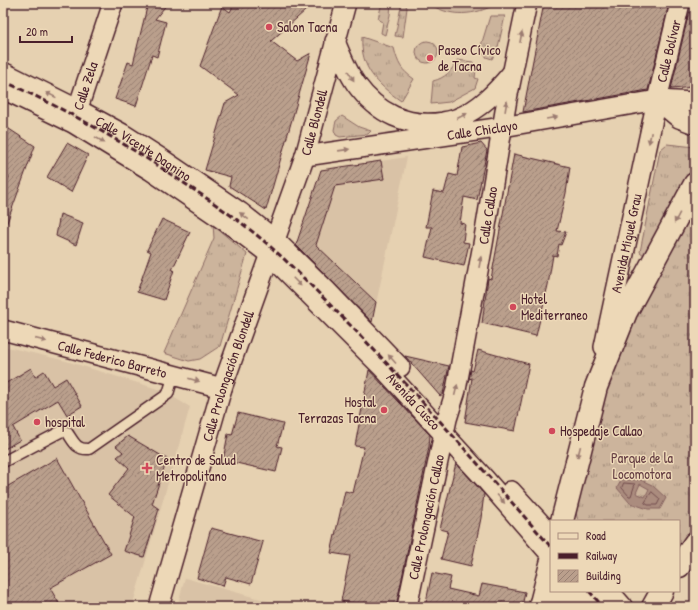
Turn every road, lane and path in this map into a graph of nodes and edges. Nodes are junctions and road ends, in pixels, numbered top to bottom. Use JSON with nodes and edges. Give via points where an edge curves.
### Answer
{"nodes":[{"id":1,"x":113,"y":3,"type":"edge"},
{"id":2,"x":346,"y":3,"type":"edge"},
{"id":3,"x":527,"y":3,"type":"edge"},
{"id":4,"x":680,"y":3,"type":"edge"},
{"id":5,"x":335,"y":41,"type":"junction"},
{"id":6,"x":514,"y":71,"type":"junction"},
{"id":7,"x":3,"y":72,"type":"edge"},
{"id":8,"x":3,"y":89,"type":"edge"},
{"id":9,"x":657,"y":100,"type":"junction"},
{"id":10,"x":695,"y":102,"type":"edge"},
{"id":11,"x":75,"y":116,"type":"junction"},
{"id":12,"x":695,"y":124,"type":"edge"},
{"id":13,"x":503,"y":127,"type":"junction"},
{"id":14,"x":306,"y":156,"type":"junction"},
{"id":15,"x":695,"y":184,"type":"edge"},
{"id":16,"x":272,"y":247,"type":"junction"},
{"id":17,"x":3,"y":330,"type":"edge"},
{"id":18,"x":174,"y":374,"type":"junction"},
{"id":19,"x":596,"y":387,"type":"junction"},
{"id":20,"x":222,"y":388,"type":"junction"},
{"id":21,"x":446,"y":427,"type":"junction"},
{"id":22,"x":3,"y":462,"type":"edge"},
{"id":23,"x":568,"y":497,"type":"junction"},
{"id":24,"x":562,"y":520,"type":"edge"},
{"id":25,"x":572,"y":520,"type":"edge"},
{"id":26,"x":550,"y":532,"type":"edge"},
{"id":27,"x":695,"y":543,"type":"edge"},
{"id":28,"x":550,"y":554,"type":"edge"},
{"id":29,"x":680,"y":565,"type":"edge"},
{"id":30,"x":550,"y":568,"type":"edge"},
{"id":31,"x":583,"y":592,"type":"edge"},
{"id":32,"x":608,"y":592,"type":"edge"},
{"id":33,"x":541,"y":604,"type":"edge"},
{"id":34,"x":159,"y":607,"type":"edge"},
{"id":35,"x":407,"y":607,"type":"edge"},
{"id":36,"x":575,"y":607,"type":"edge"},
{"id":37,"x":596,"y":607,"type":"edge"},
{"id":38,"x":621,"y":607,"type":"edge"}],
"edges":[{"from":1,"to":11,"type":"street","name":"Calle Zela"},
{"from":2,"to":5,"type":"street","name":"Calle Blondell"},
{"from":6,"to":3,"type":"street","name":"Calle Callao","one_way":true},
{"from":4,"to":9,"type":"street","name":"Calle Bolívar"},
{"from":5,"to":6,"type":"street","one_way":true,"via":[[346,67],[369,99],[384,112],[415,123],[457,119],[477,108],[497,92]]},
{"from":5,"to":14,"type":"street","name":"Calle Blondell"},
{"from":13,"to":6,"type":"street","name":"Calle Callao","one_way":true},
{"from":11,"to":7,"type":"street","name":"Calle Vicente Dagnino","one_way":true},
{"from":8,"to":11,"type":"street","name":"Calle Vicente Dagnino"},
{"from":9,"to":10,"type":"street","name":"Calle Chiclayo"},
{"from":9,"to":12,"type":"street","via":[[679,118]]},
{"from":13,"to":9,"type":"street","name":"Calle Chiclayo","one_way":true},
{"from":9,"to":19,"type":"street","name":"Avenida Miguel Grau","one_way":true},
{"from":11,"to":16,"type":"street","name":"Calle Vicente Dagnino","via":[[123,134],[162,159],[224,201]]},
{"from":14,"to":13,"type":"street","name":"Calle Chiclayo","one_way":true},
{"from":21,"to":13,"type":"street","name":"Calle Callao","one_way":true,"via":[[456,390]]},
{"from":14,"to":16,"type":"street","name":"Calle Blondell"},
{"from":15,"to":19,"type":"main road","name":"Avenida Miguel Grau","one_way":true,"via":[[626,312]]},
{"from":16,"to":20,"type":"street","name":"Calle Prolongación Blondell"},
{"from":16,"to":21,"type":"street","name":"Avenida Cusco","via":[[372,356]]},
{"from":17,"to":18,"type":"street","name":"Calle Federico Barreto","one_way":true},
{"from":18,"to":20,"type":"street","name":"Calle Federico Barreto","one_way":true},
{"from":18,"to":22,"type":"lane","via":[[168,394],[90,449],[81,450],[67,432],[62,431]]},
{"from":19,"to":23,"type":"main road","name":"Avenida Miguel Grau","one_way":true},
{"from":20,"to":34,"type":"street","name":"Calle Prolongación Blondell"},
{"from":21,"to":26,"type":"street","name":"Avenida Cusco"},
{"from":21,"to":28,"type":"street","name":"Avenida Cusco","one_way":true},
{"from":21,"to":35,"type":"street","name":"Calle Prolongación Callao"},
{"from":23,"to":24,"type":"main road","name":"Avenida Miguel Grau"},
{"from":23,"to":25,"type":"main road"},
{"from":27,"to":29,"type":"main road"},
{"from":30,"to":33,"type":"main road"},
{"from":31,"to":37,"type":"main road"},
{"from":32,"to":38,"type":"main road"},
{"from":33,"to":36,"type":"main road","via":[[558,596],[567,598]]}]}
